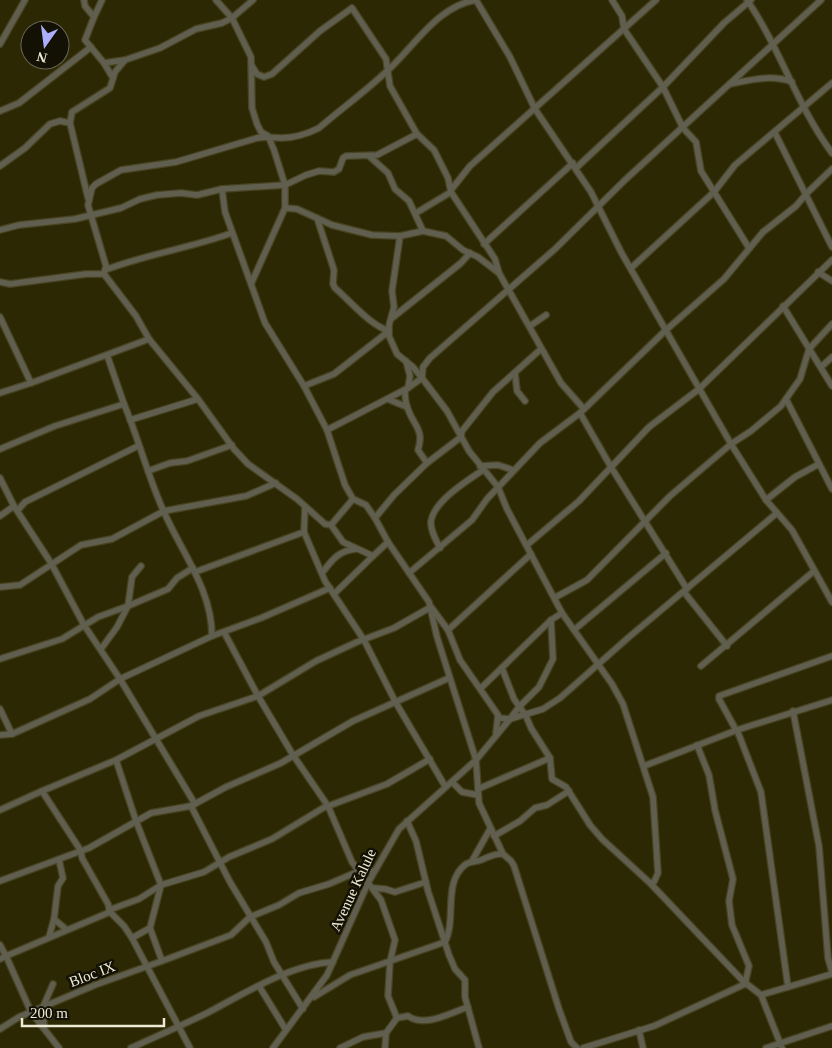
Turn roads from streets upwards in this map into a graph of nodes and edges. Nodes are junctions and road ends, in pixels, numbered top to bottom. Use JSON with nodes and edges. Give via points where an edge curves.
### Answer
{"nodes":[{"id":1,"x":25,"y":0,"type":"edge"},
{"id":2,"x":84,"y":0,"type":"edge"},
{"id":3,"x":102,"y":0,"type":"edge"},
{"id":4,"x":216,"y":0,"type":"edge"},
{"id":5,"x":253,"y":0,"type":"edge"},
{"id":6,"x":349,"y":0,"type":"edge"},
{"id":7,"x":476,"y":0,"type":"edge"},
{"id":8,"x":612,"y":0,"type":"edge"},
{"id":9,"x":656,"y":0,"type":"edge"},
{"id":10,"x":821,"y":0,"type":"edge"},
{"id":11,"x":749,"y":1,"type":"edge"},
{"id":12,"x":352,"y":8,"type":"junction"},
{"id":13,"x":94,"y":17,"type":"junction"},
{"id":14,"x":232,"y":18,"type":"junction"},
{"id":15,"x":624,"y":29,"type":"junction"},
{"id":16,"x":0,"y":44,"type":"edge"},
{"id":17,"x":771,"y":46,"type":"junction"},
{"id":18,"x":91,"y":48,"type":"junction"},
{"id":19,"x":125,"y":60,"type":"junction"},
{"id":20,"x":104,"y":63,"type":"junction"},
{"id":21,"x":252,"y":66,"type":"junction"},
{"id":22,"x":388,"y":70,"type":"junction"},
{"id":23,"x":113,"y":78,"type":"junction"},
{"id":24,"x":792,"y":82,"type":"junction"},
{"id":25,"x":832,"y":83,"type":"edge"},
{"id":26,"x":730,"y":84,"type":"junction"},
{"id":27,"x":662,"y":87,"type":"junction"},
{"id":28,"x":804,"y":107,"type":"junction"},
{"id":29,"x":535,"y":109,"type":"junction"},
{"id":30,"x":0,"y":111,"type":"edge"},
{"id":31,"x":70,"y":123,"type":"junction"},
{"id":32,"x":683,"y":128,"type":"junction"},
{"id":33,"x":775,"y":133,"type":"junction"},
{"id":34,"x":416,"y":134,"type":"junction"},
{"id":35,"x":268,"y":136,"type":"junction"},
{"id":36,"x":832,"y":153,"type":"edge"},
{"id":37,"x":369,"y":156,"type":"junction"},
{"id":38,"x":575,"y":165,"type":"junction"},
{"id":39,"x":0,"y":166,"type":"edge"},
{"id":40,"x":832,"y":169,"type":"edge"},
{"id":41,"x":285,"y":185,"type":"junction"},
{"id":42,"x":222,"y":189,"type":"junction"},
{"id":43,"x":451,"y":191,"type":"junction"},
{"id":44,"x":714,"y":192,"type":"junction"},
{"id":45,"x":807,"y":193,"type":"junction"},
{"id":46,"x":88,"y":199,"type":"junction"},
{"id":47,"x":599,"y":205,"type":"junction"},
{"id":48,"x":285,"y":208,"type":"junction"},
{"id":49,"x":416,"y":213,"type":"junction"},
{"id":50,"x":91,"y":214,"type":"junction"},
{"id":51,"x":316,"y":217,"type":"junction"},
{"id":52,"x":0,"y":230,"type":"edge"},
{"id":53,"x":423,"y":231,"type":"junction"},
{"id":54,"x":232,"y":233,"type":"junction"},
{"id":55,"x":400,"y":236,"type":"junction"},
{"id":56,"x":484,"y":244,"type":"junction"},
{"id":57,"x":832,"y":247,"type":"edge"},
{"id":58,"x":749,"y":248,"type":"junction"},
{"id":59,"x":470,"y":253,"type":"junction"},
{"id":60,"x":832,"y":260,"type":"edge"},
{"id":61,"x":631,"y":268,"type":"junction"},
{"id":62,"x":104,"y":272,"type":"junction"},
{"id":63,"x":818,"y":272,"type":"junction"},
{"id":64,"x":499,"y":273,"type":"junction"},
{"id":65,"x":832,"y":281,"type":"edge"},
{"id":66,"x":1,"y":283,"type":"edge"},
{"id":67,"x":251,"y":284,"type":"junction"},
{"id":68,"x":509,"y":291,"type":"junction"},
{"id":69,"x":783,"y":306,"type":"junction"},
{"id":70,"x":546,"y":315,"type":"dead end"},
{"id":71,"x":0,"y":317,"type":"edge"},
{"id":72,"x":392,"y":318,"type":"junction"},
{"id":73,"x":832,"y":324,"type":"edge"},
{"id":74,"x":530,"y":326,"type":"junction"},
{"id":75,"x":666,"y":330,"type":"junction"},
{"id":76,"x":389,"y":331,"type":"junction"},
{"id":77,"x":149,"y":339,"type":"junction"},
{"id":78,"x":541,"y":349,"type":"junction"},
{"id":79,"x":809,"y":349,"type":"junction"},
{"id":80,"x":107,"y":354,"type":"junction"},
{"id":81,"x":832,"y":357,"type":"edge"},
{"id":82,"x":406,"y":361,"type":"junction"},
{"id":83,"x":413,"y":367,"type":"junction"},
{"id":84,"x":423,"y":367,"type":"junction"},
{"id":85,"x":821,"y":367,"type":"junction"},
{"id":86,"x":514,"y":373,"type":"junction"},
{"id":87,"x":422,"y":378,"type":"junction"},
{"id":88,"x":31,"y":383,"type":"junction"},
{"id":89,"x":304,"y":386,"type":"junction"},
{"id":90,"x":832,"y":386,"type":"edge"},
{"id":91,"x":407,"y":389,"type":"junction"},
{"id":92,"x":699,"y":389,"type":"junction"},
{"id":93,"x":0,"y":393,"type":"edge"},
{"id":94,"x":198,"y":399,"type":"junction"},
{"id":95,"x":786,"y":399,"type":"junction"},
{"id":96,"x":390,"y":400,"type":"junction"},
{"id":97,"x":525,"y":401,"type":"dead end"},
{"id":98,"x":124,"y":404,"type":"junction"},
{"id":99,"x":407,"y":407,"type":"junction"},
{"id":100,"x":582,"y":411,"type":"junction"},
{"id":101,"x":130,"y":420,"type":"junction"},
{"id":102,"x":328,"y":430,"type":"junction"},
{"id":103,"x":461,"y":437,"type":"junction"},
{"id":104,"x":731,"y":444,"type":"junction"},
{"id":105,"x":232,"y":445,"type":"junction"},
{"id":106,"x":138,"y":446,"type":"junction"},
{"id":107,"x":0,"y":450,"type":"edge"},
{"id":108,"x":427,"y":463,"type":"junction"},
{"id":109,"x":819,"y":464,"type":"junction"},
{"id":110,"x":611,"y":467,"type":"junction"},
{"id":111,"x":482,"y":468,"type":"junction"},
{"id":112,"x":513,"y":470,"type":"junction"},
{"id":113,"x":148,"y":471,"type":"junction"},
{"id":114,"x":1,"y":481,"type":"edge"},
{"id":115,"x":276,"y":484,"type":"junction"},
{"id":116,"x":498,"y":488,"type":"junction"},
{"id":117,"x":832,"y":488,"type":"edge"},
{"id":118,"x":353,"y":499,"type":"junction"},
{"id":119,"x":766,"y":500,"type":"junction"},
{"id":120,"x":305,"y":507,"type":"junction"},
{"id":121,"x":16,"y":508,"type":"junction"},
{"id":122,"x":164,"y":511,"type":"junction"},
{"id":123,"x":777,"y":513,"type":"junction"},
{"id":124,"x":0,"y":516,"type":"edge"},
{"id":125,"x":375,"y":518,"type":"junction"},
{"id":126,"x":645,"y":520,"type":"junction"},
{"id":127,"x":331,"y":525,"type":"junction"},
{"id":128,"x":304,"y":532,"type":"junction"},
{"id":129,"x":343,"y":542,"type":"junction"},
{"id":130,"x":388,"y":542,"type":"junction"},
{"id":131,"x":527,"y":545,"type":"junction"},
{"id":132,"x":440,"y":548,"type":"junction"},
{"id":133,"x":358,"y":549,"type":"junction"},
{"id":134,"x":343,"y":550,"type":"junction"},
{"id":135,"x":666,"y":553,"type":"junction"},
{"id":136,"x":532,"y":554,"type":"junction"},
{"id":137,"x":373,"y":556,"type":"junction"},
{"id":138,"x":51,"y":563,"type":"junction"},
{"id":139,"x":141,"y":566,"type":"dead end"},
{"id":140,"x":194,"y":570,"type":"junction"},
{"id":141,"x":814,"y":571,"type":"junction"},
{"id":142,"x":322,"y":573,"type":"junction"},
{"id":143,"x":409,"y":573,"type":"junction"},
{"id":144,"x":0,"y":587,"type":"edge"},
{"id":145,"x":330,"y":588,"type":"junction"},
{"id":146,"x":685,"y":590,"type":"junction"},
{"id":147,"x":335,"y":593,"type":"junction"},
{"id":148,"x":556,"y":597,"type":"junction"},
{"id":149,"x":832,"y":602,"type":"edge"},
{"id":150,"x":128,"y":606,"type":"junction"},
{"id":151,"x":431,"y":607,"type":"junction"},
{"id":152,"x":562,"y":613,"type":"junction"},
{"id":153,"x":551,"y":620,"type":"junction"},
{"id":154,"x":84,"y":625,"type":"junction"},
{"id":155,"x":448,"y":630,"type":"junction"},
{"id":156,"x":574,"y":630,"type":"junction"},
{"id":157,"x":224,"y":632,"type":"junction"},
{"id":158,"x":212,"y":636,"type":"junction"},
{"id":159,"x":364,"y":640,"type":"junction"},
{"id":160,"x":727,"y":646,"type":"junction"},
{"id":161,"x":101,"y":649,"type":"junction"},
{"id":162,"x":832,"y":656,"type":"edge"},
{"id":163,"x":0,"y":659,"type":"edge"},
{"id":164,"x":598,"y":664,"type":"junction"},
{"id":165,"x":701,"y":666,"type":"dead end"},
{"id":166,"x":502,"y":668,"type":"junction"},
{"id":167,"x":449,"y":678,"type":"junction"},
{"id":168,"x":120,"y":679,"type":"junction"},
{"id":169,"x":481,"y":688,"type":"junction"},
{"id":170,"x":258,"y":696,"type":"junction"},
{"id":171,"x":832,"y":700,"type":"edge"},
{"id":172,"x":396,"y":703,"type":"junction"},
{"id":173,"x":519,"y":706,"type":"junction"},
{"id":174,"x":0,"y":709,"type":"edge"},
{"id":175,"x":793,"y":711,"type":"junction"},
{"id":176,"x":526,"y":716,"type":"junction"},
{"id":177,"x":499,"y":718,"type":"junction"},
{"id":178,"x":510,"y":719,"type":"junction"},
{"id":179,"x":737,"y":730,"type":"junction"},
{"id":180,"x":12,"y":734,"type":"junction"},
{"id":181,"x":0,"y":735,"type":"edge"},
{"id":182,"x":495,"y":735,"type":"junction"},
{"id":183,"x":157,"y":740,"type":"junction"},
{"id":184,"x":696,"y":745,"type":"junction"},
{"id":185,"x":293,"y":755,"type":"junction"},
{"id":186,"x":550,"y":758,"type":"junction"},
{"id":187,"x":430,"y":759,"type":"junction"},
{"id":188,"x":116,"y":760,"type":"junction"},
{"id":189,"x":476,"y":760,"type":"junction"},
{"id":190,"x":644,"y":766,"type":"junction"},
{"id":191,"x":452,"y":782,"type":"junction"},
{"id":192,"x":445,"y":786,"type":"junction"},
{"id":193,"x":42,"y":791,"type":"junction"},
{"id":194,"x":569,"y":791,"type":"junction"},
{"id":195,"x":478,"y":792,"type":"junction"},
{"id":196,"x":193,"y":805,"type":"junction"},
{"id":197,"x":328,"y":806,"type":"junction"},
{"id":198,"x":0,"y":810,"type":"edge"},
{"id":199,"x":136,"y":821,"type":"junction"},
{"id":200,"x":407,"y":821,"type":"junction"},
{"id":201,"x":490,"y":829,"type":"junction"},
{"id":202,"x":494,"y":836,"type":"junction"},
{"id":203,"x":81,"y":851,"type":"junction"},
{"id":204,"x":504,"y":854,"type":"junction"},
{"id":205,"x":59,"y":860,"type":"junction"},
{"id":206,"x":472,"y":861,"type":"junction"},
{"id":207,"x":219,"y":862,"type":"junction"},
{"id":208,"x":359,"y":871,"type":"junction"},
{"id":209,"x":374,"y":871,"type":"junction"},
{"id":210,"x":0,"y":881,"type":"edge"},
{"id":211,"x":426,"y":882,"type":"junction"},
{"id":212,"x":368,"y":883,"type":"junction"},
{"id":213,"x":650,"y":883,"type":"junction"},
{"id":214,"x":161,"y":885,"type":"junction"},
{"id":215,"x":373,"y":888,"type":"junction"},
{"id":216,"x":110,"y":911,"type":"junction"},
{"id":217,"x":250,"y":917,"type":"junction"},
{"id":218,"x":54,"y":919,"type":"junction"},
{"id":219,"x":150,"y":928,"type":"junction"},
{"id":220,"x":67,"y":930,"type":"junction"},
{"id":221,"x":49,"y":937,"type":"junction"},
{"id":222,"x":132,"y":938,"type":"junction"},
{"id":223,"x":445,"y":942,"type":"junction"},
{"id":224,"x":0,"y":945,"type":"edge"},
{"id":225,"x":3,"y":957,"type":"edge"},
{"id":226,"x":162,"y":961,"type":"junction"},
{"id":227,"x":333,"y":962,"type":"junction"},
{"id":228,"x":390,"y":962,"type":"junction"},
{"id":229,"x":146,"y":968,"type":"junction"},
{"id":230,"x":832,"y":973,"type":"edge"},
{"id":231,"x":282,"y":976,"type":"junction"},
{"id":232,"x":52,"y":984,"type":"dead end"},
{"id":233,"x":745,"y":984,"type":"junction"},
{"id":234,"x":259,"y":986,"type":"junction"},
{"id":235,"x":788,"y":987,"type":"junction"},
{"id":236,"x":761,"y":995,"type":"junction"},
{"id":237,"x":310,"y":1000,"type":"junction"},
{"id":238,"x":43,"y":1007,"type":"junction"},
{"id":239,"x":468,"y":1007,"type":"junction"},
{"id":240,"x":303,"y":1009,"type":"junction"},
{"id":241,"x":31,"y":1012,"type":"junction"},
{"id":242,"x":397,"y":1018,"type":"junction"},
{"id":243,"x":44,"y":1026,"type":"junction"},
{"id":244,"x":832,"y":1026,"type":"edge"},
{"id":245,"x":178,"y":1027,"type":"junction"},
{"id":246,"x":0,"y":1029,"type":"edge"},
{"id":247,"x":286,"y":1030,"type":"junction"},
{"id":248,"x":639,"y":1030,"type":"junction"},
{"id":249,"x":386,"y":1033,"type":"junction"},
{"id":250,"x":570,"y":1045,"type":"edge"},
{"id":251,"x":781,"y":1046,"type":"edge"},
{"id":252,"x":59,"y":1048,"type":"edge"},
{"id":253,"x":132,"y":1048,"type":"edge"},
{"id":254,"x":190,"y":1048,"type":"edge"},
{"id":255,"x":273,"y":1048,"type":"edge"},
{"id":256,"x":340,"y":1048,"type":"edge"},
{"id":257,"x":385,"y":1048,"type":"edge"},
{"id":258,"x":479,"y":1048,"type":"edge"},
{"id":259,"x":576,"y":1048,"type":"edge"},
{"id":260,"x":583,"y":1048,"type":"edge"},
{"id":261,"x":643,"y":1048,"type":"edge"},
{"id":262,"x":766,"y":1048,"type":"edge"}],
"edges":[{"from":1,"to":16,"type":"street"},
{"from":2,"to":13,"type":"street"},
{"from":3,"to":13,"type":"street"},
{"from":4,"to":14,"type":"street"},
{"from":5,"to":14,"type":"street"},
{"from":6,"to":12,"type":"street"},
{"from":7,"to":22,"type":"street","via":[[464,2],[431,26]]},
{"from":7,"to":29,"type":"street","via":[[510,57]]},
{"from":8,"to":15,"type":"street","via":[[622,16]]},
{"from":9,"to":15,"type":"street"},
{"from":10,"to":17,"type":"street"},
{"from":11,"to":17,"type":"street"},
{"from":11,"to":27,"type":"street"},
{"from":12,"to":21,"type":"street","via":[[320,31],[272,74],[264,77],[257,74]]},
{"from":12,"to":22,"type":"street","via":[[386,59]]},
{"from":13,"to":18,"type":"street","via":[[84,38]]},
{"from":14,"to":19,"type":"street","via":[[196,29],[146,54]]},
{"from":14,"to":21,"type":"street"},
{"from":15,"to":27,"type":"street"},
{"from":15,"to":29,"type":"street"},
{"from":17,"to":24,"type":"street"},
{"from":17,"to":26,"type":"street"},
{"from":18,"to":20,"type":"street"},
{"from":18,"to":30,"type":"street","via":[[19,103]]},
{"from":19,"to":20,"type":"street"},
{"from":19,"to":23,"type":"street"},
{"from":20,"to":23,"type":"street"},
{"from":21,"to":35,"type":"street","via":[[252,108],[261,132]]},
{"from":22,"to":34,"type":"street","via":[[390,86]]},
{"from":22,"to":35,"type":"street","via":[[313,131],[280,138]]},
{"from":23,"to":31,"type":"street","via":[[110,88],[72,112]]},
{"from":24,"to":26,"type":"street","via":[[784,78],[766,78]]},
{"from":24,"to":28,"type":"street"},
{"from":25,"to":28,"type":"street"},
{"from":26,"to":32,"type":"street"},
{"from":27,"to":32,"type":"street"},
{"from":27,"to":38,"type":"street"},
{"from":28,"to":33,"type":"street"},
{"from":28,"to":36,"type":"street"},
{"from":29,"to":38,"type":"street"},
{"from":29,"to":43,"type":"street","via":[[470,166]]},
{"from":31,"to":39,"type":"street","via":[[56,121]]},
{"from":31,"to":46,"type":"street"},
{"from":32,"to":44,"type":"street","via":[[696,142],[702,171]]},
{"from":32,"to":47,"type":"street"},
{"from":33,"to":44,"type":"street","via":[[736,164]]},
{"from":33,"to":45,"type":"street"},
{"from":34,"to":37,"type":"street"},
{"from":34,"to":43,"type":"street","via":[[434,150]]},
{"from":35,"to":41,"type":"street"},
{"from":35,"to":46,"type":"street","via":[[176,162],[121,170],[96,184]]},
{"from":37,"to":41,"type":"street","via":[[346,156],[334,172],[319,171]]},
{"from":37,"to":49,"type":"street","via":[[388,173],[395,190],[409,201]]},
{"from":38,"to":47,"type":"street"},
{"from":38,"to":56,"type":"street"},
{"from":40,"to":45,"type":"street"},
{"from":41,"to":42,"type":"street"},
{"from":41,"to":48,"type":"street"},
{"from":42,"to":50,"type":"street","via":[[197,195],[181,193],[140,199],[121,208]]},
{"from":42,"to":54,"type":"street","via":[[222,204]]},
{"from":43,"to":49,"type":"street"},
{"from":43,"to":56,"type":"street"},
{"from":44,"to":58,"type":"street"},
{"from":44,"to":61,"type":"street"},
{"from":45,"to":57,"type":"street"},
{"from":45,"to":58,"type":"street"},
{"from":46,"to":50,"type":"street"},
{"from":47,"to":61,"type":"street"},
{"from":47,"to":68,"type":"street"},
{"from":48,"to":51,"type":"street"},
{"from":48,"to":67,"type":"street"},
{"from":49,"to":53,"type":"street"},
{"from":50,"to":52,"type":"street","via":[[60,222]]},
{"from":50,"to":62,"type":"street"},
{"from":51,"to":55,"type":"street","via":[[332,225],[372,235]]},
{"from":51,"to":76,"type":"street","via":[[334,270],[332,284],[368,318]]},
{"from":53,"to":55,"type":"street"},
{"from":53,"to":59,"type":"street","via":[[446,236]]},
{"from":54,"to":62,"type":"street","via":[[186,248],[128,261]]},
{"from":54,"to":67,"type":"street"},
{"from":55,"to":72,"type":"street","via":[[392,291]]},
{"from":56,"to":64,"type":"street","via":[[495,259]]},
{"from":58,"to":75,"type":"street","via":[[724,279]]},
{"from":59,"to":64,"type":"street"},
{"from":59,"to":72,"type":"street"},
{"from":60,"to":63,"type":"street"},
{"from":61,"to":75,"type":"street"},
{"from":62,"to":66,"type":"street"},
{"from":62,"to":77,"type":"street"},
{"from":63,"to":65,"type":"street"},
{"from":63,"to":69,"type":"street"},
{"from":64,"to":68,"type":"street"},
{"from":67,"to":89,"type":"street","via":[[265,323]]},
{"from":68,"to":74,"type":"street"},
{"from":68,"to":84,"type":"street","via":[[436,352]]},
{"from":69,"to":79,"type":"street"},
{"from":69,"to":92,"type":"street"},
{"from":70,"to":74,"type":"street"},
{"from":71,"to":88,"type":"street"},
{"from":72,"to":76,"type":"street"},
{"from":73,"to":79,"type":"street"},
{"from":74,"to":78,"type":"street"},
{"from":75,"to":92,"type":"street"},
{"from":75,"to":100,"type":"street"},
{"from":76,"to":82,"type":"street","via":[[397,354]]},
{"from":76,"to":89,"type":"street","via":[[334,374]]},
{"from":77,"to":80,"type":"street"},
{"from":77,"to":94,"type":"street"},
{"from":78,"to":86,"type":"street"},
{"from":78,"to":100,"type":"street","via":[[560,383]]},
{"from":79,"to":85,"type":"street"},
{"from":79,"to":95,"type":"street","via":[[802,375]]},
{"from":80,"to":88,"type":"street"},
{"from":80,"to":98,"type":"street"},
{"from":81,"to":85,"type":"street"},
{"from":82,"to":83,"type":"street"},
{"from":82,"to":91,"type":"street","via":[[410,376]]},
{"from":83,"to":84,"type":"street"},
{"from":83,"to":87,"type":"street"},
{"from":84,"to":87,"type":"street"},
{"from":85,"to":90,"type":"street"},
{"from":86,"to":97,"type":"street","via":[[517,391]]},
{"from":86,"to":103,"type":"street","via":[[485,401]]},
{"from":87,"to":91,"type":"street"},
{"from":87,"to":103,"type":"street","via":[[447,411]]},
{"from":88,"to":93,"type":"street"},
{"from":89,"to":102,"type":"street"},
{"from":91,"to":96,"type":"street"},
{"from":91,"to":99,"type":"street"},
{"from":92,"to":104,"type":"street"},
{"from":92,"to":110,"type":"street","via":[[658,420]]},
{"from":94,"to":101,"type":"street"},
{"from":94,"to":105,"type":"street"},
{"from":95,"to":104,"type":"street"},
{"from":95,"to":109,"type":"street"},
{"from":96,"to":99,"type":"street"},
{"from":96,"to":102,"type":"street"},
{"from":98,"to":101,"type":"street"},
{"from":98,"to":107,"type":"street","via":[[55,426]]},
{"from":99,"to":108,"type":"street","via":[[420,430],[418,450]]},
{"from":100,"to":110,"type":"street"},
{"from":100,"to":112,"type":"street","via":[[540,442]]},
{"from":101,"to":106,"type":"street"},
{"from":102,"to":118,"type":"street","via":[[345,485]]},
{"from":103,"to":108,"type":"street"},
{"from":103,"to":111,"type":"street"},
{"from":104,"to":119,"type":"street"},
{"from":104,"to":126,"type":"street"},
{"from":105,"to":113,"type":"street"},
{"from":105,"to":115,"type":"street","via":[[248,464]]},
{"from":106,"to":113,"type":"street"},
{"from":106,"to":121,"type":"street"},
{"from":108,"to":125,"type":"street","via":[[394,494]]},
{"from":109,"to":117,"type":"street"},
{"from":109,"to":119,"type":"street","via":[[795,477]]},
{"from":110,"to":126,"type":"street"},
{"from":110,"to":131,"type":"street","via":[[579,501]]},
{"from":111,"to":112,"type":"street","via":[[498,465]]},
{"from":111,"to":116,"type":"street"},
{"from":111,"to":132,"type":"street","via":[[456,489],[435,513],[432,529]]},
{"from":112,"to":116,"type":"street"},
{"from":113,"to":122,"type":"street"},
{"from":114,"to":121,"type":"street"},
{"from":115,"to":120,"type":"street"},
{"from":115,"to":122,"type":"street","via":[[246,496]]},
{"from":116,"to":131,"type":"street"},
{"from":116,"to":132,"type":"street","via":[[486,498],[472,520]]},
{"from":118,"to":125,"type":"street","via":[[366,506]]},
{"from":118,"to":127,"type":"street"},
{"from":119,"to":123,"type":"street"},
{"from":120,"to":127,"type":"street","via":[[325,524]]},
{"from":120,"to":128,"type":"street"},
{"from":121,"to":124,"type":"street"},
{"from":121,"to":138,"type":"street"},
{"from":122,"to":138,"type":"street","via":[[112,539],[81,545]]},
{"from":122,"to":140,"type":"street"},
{"from":123,"to":141,"type":"street","via":[[792,530]]},
{"from":123,"to":146,"type":"street"},
{"from":125,"to":130,"type":"street"},
{"from":126,"to":135,"type":"street"},
{"from":126,"to":148,"type":"street","via":[[587,580]]},
{"from":127,"to":129,"type":"street"},
{"from":128,"to":140,"type":"street"},
{"from":128,"to":142,"type":"street"},
{"from":129,"to":133,"type":"street"},
{"from":129,"to":134,"type":"street"},
{"from":130,"to":137,"type":"street"},
{"from":130,"to":143,"type":"street"},
{"from":131,"to":136,"type":"street"},
{"from":132,"to":143,"type":"street"},
{"from":133,"to":134,"type":"street"},
{"from":133,"to":137,"type":"street"},
{"from":134,"to":142,"type":"street"},
{"from":135,"to":146,"type":"street"},
{"from":135,"to":156,"type":"street"},
{"from":136,"to":148,"type":"street"},
{"from":136,"to":155,"type":"street"},
{"from":137,"to":147,"type":"street"},
{"from":138,"to":144,"type":"street","via":[[20,585]]},
{"from":138,"to":154,"type":"street"},
{"from":139,"to":150,"type":"street","via":[[132,577]]},
{"from":140,"to":150,"type":"street","via":[[177,578],[168,588]]},
{"from":140,"to":158,"type":"street","via":[[207,601]]},
{"from":141,"to":149,"type":"street"},
{"from":141,"to":160,"type":"street"},
{"from":142,"to":145,"type":"street"},
{"from":143,"to":151,"type":"street"},
{"from":145,"to":147,"type":"street"},
{"from":145,"to":157,"type":"street"},
{"from":146,"to":160,"type":"street"},
{"from":146,"to":164,"type":"street"},
{"from":147,"to":159,"type":"street"},
{"from":148,"to":152,"type":"street"},
{"from":150,"to":154,"type":"street"},
{"from":150,"to":161,"type":"street"},
{"from":151,"to":155,"type":"street"},
{"from":151,"to":159,"type":"street"},
{"from":151,"to":167,"type":"street","via":[[436,637]]},
{"from":152,"to":153,"type":"street"},
{"from":152,"to":156,"type":"street"},
{"from":153,"to":166,"type":"street"},
{"from":153,"to":173,"type":"street","name":"Avenue Kalule","via":[[553,659],[540,687]]},
{"from":154,"to":161,"type":"street"},
{"from":154,"to":163,"type":"street","via":[[62,639]]},
{"from":155,"to":169,"type":"street","via":[[460,660]]},
{"from":156,"to":164,"type":"street"},
{"from":157,"to":158,"type":"street"},
{"from":157,"to":170,"type":"street"},
{"from":158,"to":168,"type":"street"},
{"from":159,"to":170,"type":"street","via":[[316,661]]},
{"from":159,"to":172,"type":"street"},
{"from":160,"to":165,"type":"street"},
{"from":161,"to":168,"type":"street"},
{"from":162,"to":179,"type":"street","via":[[719,696]]},
{"from":164,"to":176,"type":"street","via":[[560,698]]},
{"from":164,"to":190,"type":"street","via":[[623,704]]},
{"from":166,"to":169,"type":"street"},
{"from":166,"to":173,"type":"street"},
{"from":167,"to":172,"type":"street"},
{"from":167,"to":189,"type":"street"},
{"from":168,"to":180,"type":"street","via":[[90,699]]},
{"from":168,"to":183,"type":"street"},
{"from":169,"to":177,"type":"street"},
{"from":170,"to":183,"type":"street","via":[[200,716]]},
{"from":170,"to":185,"type":"street"},
{"from":171,"to":175,"type":"street"},
{"from":172,"to":185,"type":"street","via":[[353,721]]},
{"from":172,"to":187,"type":"street"},
{"from":173,"to":176,"type":"street"},
{"from":173,"to":178,"type":"street","name":"Avenue Kalule"},
{"from":174,"to":180,"type":"street"},
{"from":175,"to":179,"type":"street"},
{"from":175,"to":230,"type":"street","via":[[819,846]]},
{"from":176,"to":178,"type":"street"},
{"from":176,"to":186,"type":"street"},
{"from":177,"to":178,"type":"street"},
{"from":177,"to":182,"type":"street"},
{"from":178,"to":182,"type":"street","name":"Avenue Kalule"},
{"from":179,"to":184,"type":"street"},
{"from":179,"to":235,"type":"street","via":[[762,792]]},
{"from":180,"to":181,"type":"street"},
{"from":182,"to":189,"type":"street","name":"Avenue Kalule"},
{"from":183,"to":188,"type":"street"},
{"from":183,"to":196,"type":"street"},
{"from":184,"to":190,"type":"street"},
{"from":184,"to":233,"type":"street","via":[[709,775],[733,879],[729,900],[732,925],[749,966]]},
{"from":185,"to":196,"type":"street","via":[[277,766]]},
{"from":185,"to":197,"type":"street"},
{"from":186,"to":194,"type":"street","via":[[552,778]]},
{"from":186,"to":195,"type":"street"},
{"from":187,"to":192,"type":"street"},
{"from":187,"to":197,"type":"street","via":[[386,784]]},
{"from":188,"to":193,"type":"street"},
{"from":188,"to":199,"type":"street"},
{"from":189,"to":191,"type":"street","name":"Avenue Kalule"},
{"from":189,"to":195,"type":"street"},
{"from":190,"to":213,"type":"street","via":[[653,797],[658,869],[656,878]]},
{"from":191,"to":192,"type":"street","name":"Avenue Kalule"},
{"from":191,"to":195,"type":"street","via":[[462,792]]},
{"from":192,"to":200,"type":"street","name":"Avenue Kalule"},
{"from":193,"to":198,"type":"street"},
{"from":193,"to":203,"type":"street"},
{"from":194,"to":202,"type":"street","via":[[547,806],[535,808]]},
{"from":194,"to":213,"type":"street","via":[[602,839]]},
{"from":195,"to":201,"type":"street"},
{"from":196,"to":199,"type":"street","via":[[151,813]]},
{"from":196,"to":207,"type":"street"},
{"from":197,"to":207,"type":"street","via":[[272,839]]},
{"from":197,"to":208,"type":"street"},
{"from":199,"to":203,"type":"street"},
{"from":199,"to":214,"type":"street"},
{"from":200,"to":209,"type":"street","name":"Avenue Kalule","via":[[392,838]]},
{"from":200,"to":211,"type":"street","via":[[416,841]]},
{"from":201,"to":202,"type":"street"},
{"from":201,"to":206,"type":"street"},
{"from":202,"to":204,"type":"street"},
{"from":203,"to":205,"type":"street"},
{"from":203,"to":216,"type":"street"},
{"from":204,"to":206,"type":"street"},
{"from":204,"to":250,"type":"street","via":[[514,866]]},
{"from":205,"to":210,"type":"street"},
{"from":205,"to":218,"type":"street","via":[[63,878],[58,886]]},
{"from":206,"to":223,"type":"street","via":[[458,873],[451,894],[452,919]]},
{"from":207,"to":214,"type":"street","via":[[204,872]]},
{"from":207,"to":217,"type":"street"},
{"from":208,"to":209,"type":"street"},
{"from":208,"to":212,"type":"street"},
{"from":208,"to":217,"type":"street","via":[[299,893]]},
{"from":209,"to":212,"type":"street","name":"Avenue Kalule"},
{"from":211,"to":215,"type":"street","via":[[395,892]]},
{"from":211,"to":223,"type":"street"},
{"from":212,"to":215,"type":"street"},
{"from":212,"to":227,"type":"street","name":"Avenue Kalule"},
{"from":213,"to":233,"type":"street"},
{"from":214,"to":216,"type":"street","via":[[134,902]]},
{"from":214,"to":219,"type":"street"},
{"from":215,"to":228,"type":"street","via":[[395,936]]},
{"from":216,"to":220,"type":"street"},
{"from":216,"to":222,"type":"street"},
{"from":217,"to":226,"type":"street","name":"Bloc IX","via":[[231,935]]},
{"from":217,"to":231,"type":"street"},
{"from":218,"to":220,"type":"street"},
{"from":218,"to":221,"type":"street"},
{"from":219,"to":222,"type":"street"},
{"from":219,"to":226,"type":"street"},
{"from":220,"to":221,"type":"street"},
{"from":221,"to":225,"type":"street"},
{"from":222,"to":229,"type":"street"},
{"from":223,"to":228,"type":"street"},
{"from":223,"to":239,"type":"street","via":[[455,970],[465,980]]},
{"from":224,"to":225,"type":"street"},
{"from":225,"to":241,"type":"street"},
{"from":226,"to":229,"type":"street","name":"Bloc IX"},
{"from":227,"to":231,"type":"street","via":[[320,962]]},
{"from":227,"to":237,"type":"street","name":"Avenue Kalule"},
{"from":228,"to":237,"type":"street","via":[[344,977]]},
{"from":228,"to":242,"type":"street","via":[[388,1000]]},
{"from":229,"to":238,"type":"street","name":"Bloc IX"},
{"from":229,"to":245,"type":"street"},
{"from":230,"to":235,"type":"street"},
{"from":231,"to":234,"type":"street"},
{"from":231,"to":240,"type":"street"},
{"from":232,"to":238,"type":"street"},
{"from":233,"to":236,"type":"street"},
{"from":233,"to":248,"type":"street"},
{"from":234,"to":245,"type":"street"},
{"from":234,"to":247,"type":"street"},
{"from":235,"to":236,"type":"street"},
{"from":236,"to":251,"type":"street"},
{"from":237,"to":240,"type":"street","name":"Avenue Kalule"},
{"from":238,"to":241,"type":"street","name":"Bloc IX"},
{"from":238,"to":243,"type":"street"},
{"from":239,"to":242,"type":"street","via":[[424,1022],[408,1016]]},
{"from":239,"to":258,"type":"street"},
{"from":240,"to":247,"type":"street","name":"Avenue Kalule"},
{"from":241,"to":243,"type":"street"},
{"from":241,"to":246,"type":"street","name":"Bloc IX"},
{"from":242,"to":249,"type":"street"},
{"from":243,"to":252,"type":"street"},
{"from":244,"to":251,"type":"street"},
{"from":245,"to":253,"type":"street"},
{"from":245,"to":254,"type":"street"},
{"from":247,"to":255,"type":"street","name":"Avenue Kalule"},
{"from":248,"to":260,"type":"street"},
{"from":248,"to":261,"type":"street"},
{"from":249,"to":256,"type":"street","via":[[363,1037]]},
{"from":249,"to":257,"type":"street"},
{"from":250,"to":259,"type":"street"},
{"from":251,"to":262,"type":"street"}]}
